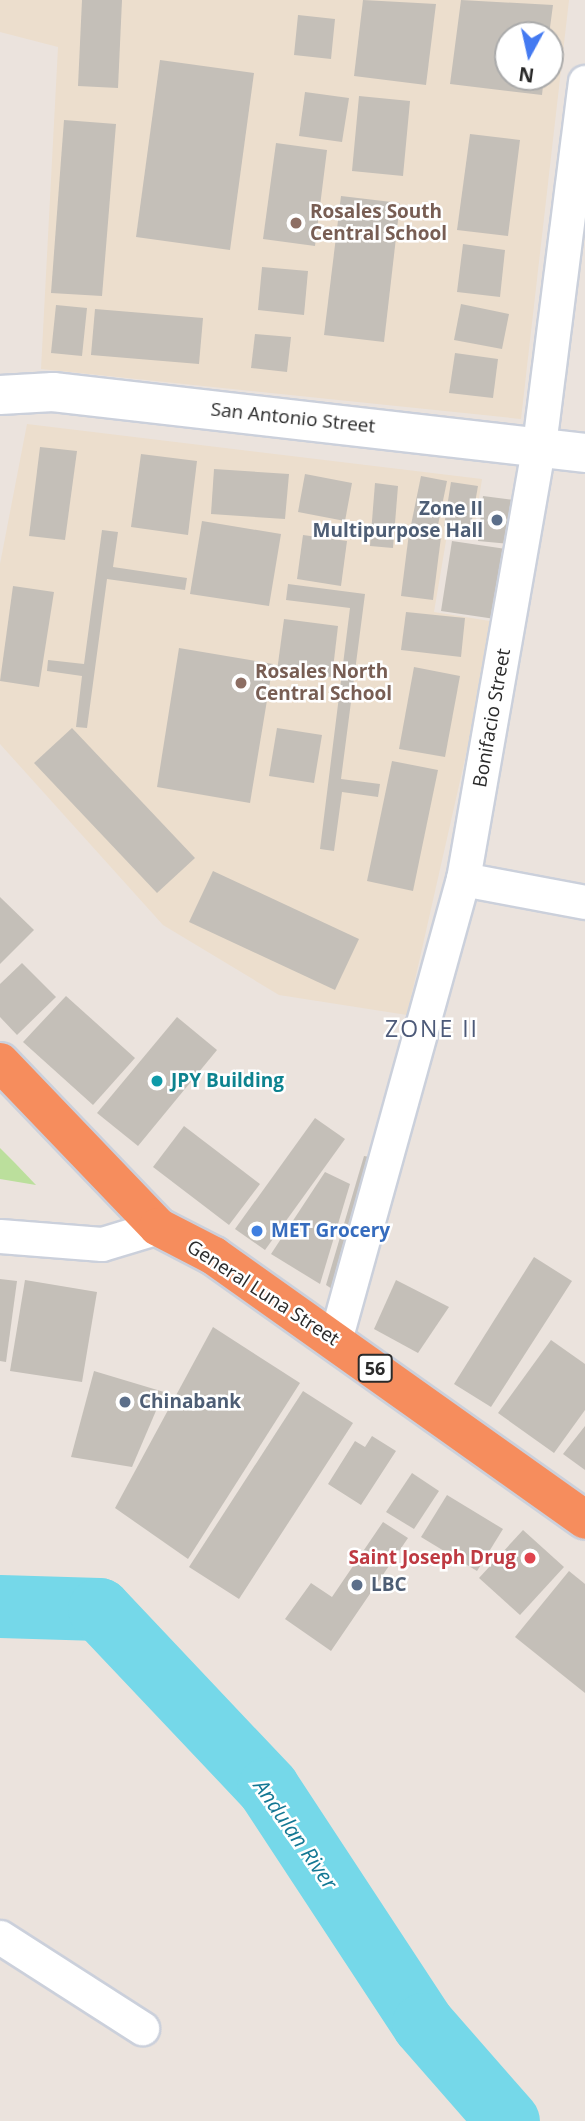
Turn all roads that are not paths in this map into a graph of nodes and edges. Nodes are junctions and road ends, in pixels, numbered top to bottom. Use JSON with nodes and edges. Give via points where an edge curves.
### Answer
{"nodes":[{"id":1,"x":585,"y":82,"type":"edge"},
{"id":2,"x":0,"y":395,"type":"edge"},
{"id":3,"x":539,"y":445,"type":"junction"},
{"id":4,"x":585,"y":453,"type":"edge"},
{"id":5,"x":463,"y":879,"type":"junction"},
{"id":6,"x":585,"y":902,"type":"edge"},
{"id":7,"x":0,"y":1062,"type":"edge"},
{"id":8,"x":158,"y":1227,"type":"junction"},
{"id":9,"x":0,"y":1236,"type":"edge"},
{"id":10,"x":335,"y":1340,"type":"junction"},
{"id":11,"x":585,"y":1520,"type":"edge"},
{"id":12,"x":0,"y":1937,"type":"edge"},
{"id":13,"x":142,"y":2028,"type":"dead end"}],
"edges":[{"from":1,"to":3,"type":"street","name":"Bonifacio Street"},
{"from":2,"to":3,"type":"street","name":"San Antonio Street","via":[[53,392]]},
{"from":3,"to":4,"type":"street","name":"San Antonio Street"},
{"from":3,"to":5,"type":"street","name":"Bonifacio Street"},
{"from":5,"to":6,"type":"street"},
{"from":5,"to":10,"type":"street","name":"Bonifacio Street"},
{"from":7,"to":8,"type":"highway","name":"General Luna Street","number":"56"},
{"from":8,"to":9,"type":"street","via":[[103,1244]]},
{"from":8,"to":10,"type":"highway","name":"General Luna Street","number":"56","via":[[214,1256]]},
{"from":10,"to":11,"type":"highway","name":"General Luna Street","number":"56"},
{"from":12,"to":13,"type":"street"}]}
